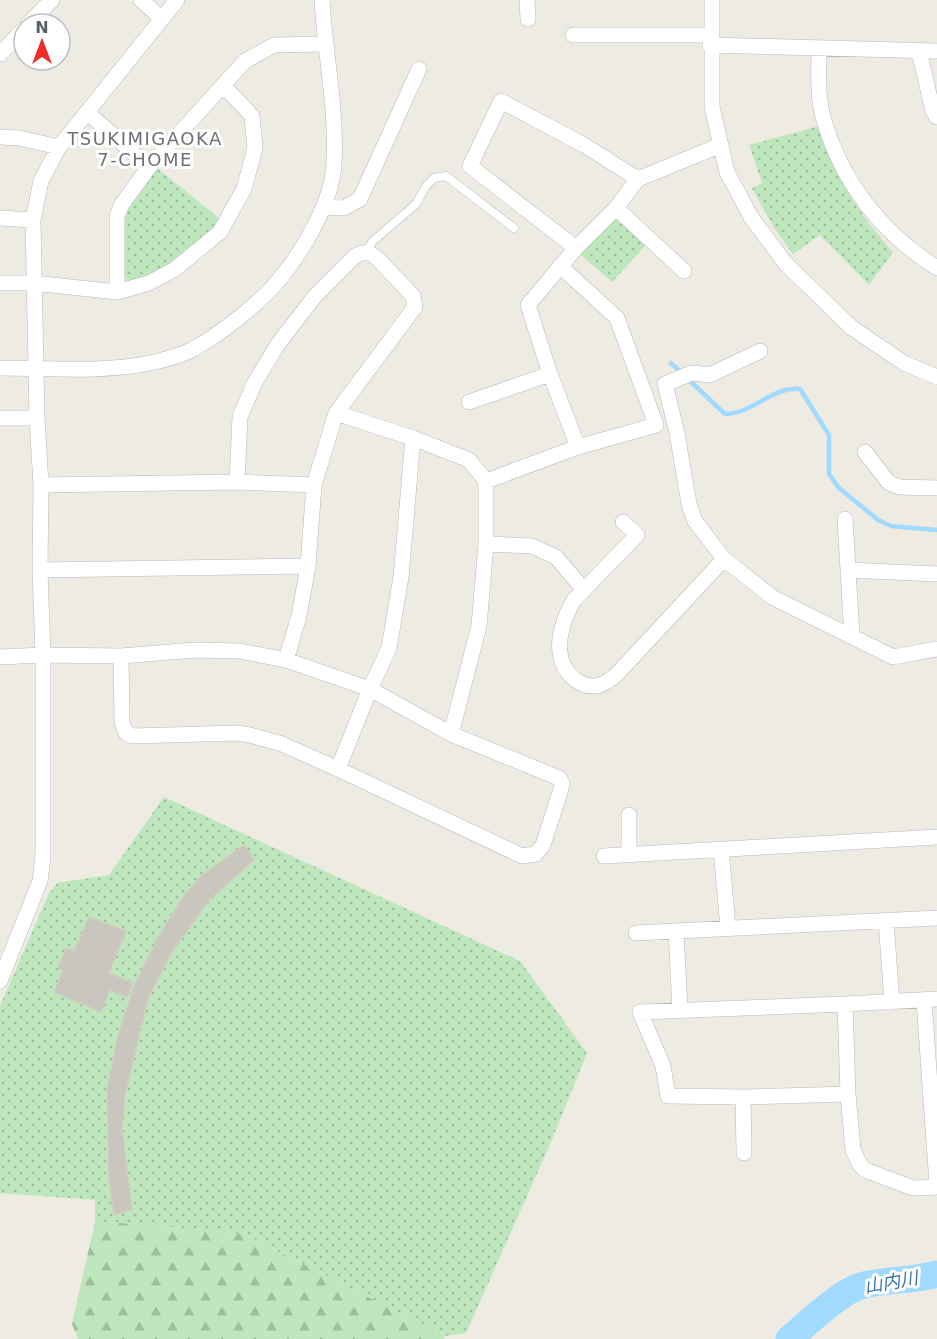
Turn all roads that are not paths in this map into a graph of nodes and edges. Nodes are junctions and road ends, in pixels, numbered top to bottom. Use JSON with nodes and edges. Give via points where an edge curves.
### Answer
{"nodes":[{"id":1,"x":52,"y":0,"type":"edge"},
{"id":2,"x":141,"y":0,"type":"edge"},
{"id":3,"x":177,"y":0,"type":"edge"},
{"id":4,"x":322,"y":0,"type":"edge"},
{"id":5,"x":527,"y":0,"type":"edge"},
{"id":6,"x":712,"y":0,"type":"edge"},
{"id":7,"x":40,"y":12,"type":"edge"},
{"id":8,"x":161,"y":18,"type":"junction"},
{"id":9,"x":528,"y":19,"type":"dead end"},
{"id":10,"x":573,"y":35,"type":"dead end"},
{"id":11,"x":711,"y":40,"type":"junction"},
{"id":12,"x":12,"y":41,"type":"edge"},
{"id":13,"x":324,"y":44,"type":"junction"},
{"id":14,"x":819,"y":48,"type":"junction"},
{"id":15,"x":919,"y":51,"type":"junction"},
{"id":16,"x":937,"y":51,"type":"edge"},
{"id":17,"x":0,"y":54,"type":"edge"},
{"id":18,"x":419,"y":69,"type":"dead end"},
{"id":19,"x":223,"y":85,"type":"junction"},
{"id":20,"x":88,"y":113,"type":"junction"},
{"id":21,"x":937,"y":117,"type":"edge"},
{"id":22,"x":0,"y":137,"type":"edge"},
{"id":23,"x":721,"y":145,"type":"junction"},
{"id":24,"x":59,"y":147,"type":"junction"},
{"id":25,"x":149,"y":167,"type":"junction"},
{"id":26,"x":638,"y":179,"type":"junction"},
{"id":27,"x":324,"y":207,"type":"junction"},
{"id":28,"x":616,"y":208,"type":"junction"},
{"id":29,"x":0,"y":218,"type":"edge"},
{"id":30,"x":33,"y":220,"type":"junction"},
{"id":31,"x":514,"y":228,"type":"dead end"},
{"id":32,"x":576,"y":248,"type":"junction"},
{"id":33,"x":366,"y":252,"type":"junction"},
{"id":34,"x":560,"y":266,"type":"junction"},
{"id":35,"x":937,"y":268,"type":"edge"},
{"id":36,"x":684,"y":271,"type":"dead end"},
{"id":37,"x":0,"y":283,"type":"edge"},
{"id":38,"x":33,"y":283,"type":"junction"},
{"id":39,"x":117,"y":292,"type":"junction"},
{"id":40,"x":760,"y":351,"type":"dead end"},
{"id":41,"x":0,"y":368,"type":"edge"},
{"id":42,"x":37,"y":368,"type":"junction"},
{"id":43,"x":550,"y":374,"type":"junction"},
{"id":44,"x":937,"y":377,"type":"edge"},
{"id":45,"x":469,"y":402,"type":"dead end"},
{"id":46,"x":336,"y":413,"type":"junction"},
{"id":47,"x":0,"y":418,"type":"edge"},
{"id":48,"x":37,"y":418,"type":"junction"},
{"id":49,"x":413,"y":438,"type":"junction"},
{"id":50,"x":578,"y":447,"type":"junction"},
{"id":51,"x":865,"y":452,"type":"dead end"},
{"id":52,"x":486,"y":481,"type":"junction"},
{"id":53,"x":237,"y":482,"type":"junction"},
{"id":54,"x":41,"y":485,"type":"junction"},
{"id":55,"x":314,"y":485,"type":"junction"},
{"id":56,"x":937,"y":488,"type":"edge"},
{"id":57,"x":845,"y":519,"type":"dead end"},
{"id":58,"x":623,"y":522,"type":"dead end"},
{"id":59,"x":486,"y":544,"type":"junction"},
{"id":60,"x":724,"y":559,"type":"junction"},
{"id":61,"x":308,"y":566,"type":"junction"},
{"id":62,"x":40,"y":570,"type":"junction"},
{"id":63,"x":848,"y":570,"type":"junction"},
{"id":64,"x":937,"y":574,"type":"edge"},
{"id":65,"x":584,"y":590,"type":"junction"},
{"id":66,"x":852,"y":637,"type":"junction"},
{"id":67,"x":937,"y":649,"type":"edge"},
{"id":68,"x":43,"y":655,"type":"junction"},
{"id":69,"x":121,"y":656,"type":"junction"},
{"id":70,"x":0,"y":657,"type":"edge"},
{"id":71,"x":286,"y":660,"type":"junction"},
{"id":72,"x":370,"y":689,"type":"junction"},
{"id":73,"x":451,"y":734,"type":"junction"},
{"id":74,"x":338,"y":769,"type":"junction"},
{"id":75,"x":628,"y":815,"type":"dead end"},
{"id":76,"x":937,"y":837,"type":"edge"},
{"id":77,"x":721,"y":849,"type":"junction"},
{"id":78,"x":629,"y":854,"type":"junction"},
{"id":79,"x":604,"y":856,"type":"dead end"},
{"id":80,"x":937,"y":918,"type":"edge"},
{"id":81,"x":886,"y":921,"type":"junction"},
{"id":82,"x":728,"y":928,"type":"junction"},
{"id":83,"x":676,"y":931,"type":"junction"},
{"id":84,"x":636,"y":933,"type":"dead end"},
{"id":85,"x":0,"y":981,"type":"edge"},
{"id":86,"x":931,"y":999,"type":"edge"},
{"id":87,"x":892,"y":1002,"type":"junction"},
{"id":88,"x":845,"y":1004,"type":"junction"},
{"id":89,"x":680,"y":1010,"type":"junction"},
{"id":90,"x":848,"y":1094,"type":"junction"},
{"id":91,"x":743,"y":1097,"type":"junction"},
{"id":92,"x":744,"y":1153,"type":"dead end"},
{"id":93,"x":937,"y":1185,"type":"edge"}],
"edges":[{"from":1,"to":7,"type":"street"},
{"from":2,"to":8,"type":"street"},
{"from":3,"to":8,"type":"street"},
{"from":4,"to":13,"type":"street"},
{"from":5,"to":9,"type":"street"},
{"from":6,"to":11,"type":"street"},
{"from":8,"to":20,"type":"street"},
{"from":10,"to":11,"type":"street"},
{"from":11,"to":14,"type":"street"},
{"from":11,"to":23,"type":"street","via":[[712,107]]},
{"from":12,"to":17,"type":"street"},
{"from":13,"to":19,"type":"street","via":[[273,45],[245,61]]},
{"from":13,"to":27,"type":"street","via":[[333,113],[334,165]]},
{"from":14,"to":15,"type":"street"},
{"from":14,"to":35,"type":"street","via":[[823,116],[844,171],[876,219],[914,254]]},
{"from":15,"to":16,"type":"street"},
{"from":15,"to":21,"type":"street"},
{"from":18,"to":27,"type":"street","via":[[360,200],[344,208]]},
{"from":19,"to":25,"type":"street"},
{"from":19,"to":39,"type":"street","via":[[252,116],[255,148],[244,189],[220,232],[175,269],[149,283]]},
{"from":20,"to":24,"type":"street"},
{"from":20,"to":25,"type":"street"},
{"from":22,"to":24,"type":"street"},
{"from":23,"to":26,"type":"street"},
{"from":23,"to":44,"type":"street","via":[[728,172],[751,217],[786,264],[852,328],[904,363]]},
{"from":24,"to":30,"type":"street","via":[[41,180]]},
{"from":25,"to":39,"type":"street","via":[[117,216]]},
{"from":26,"to":28,"type":"street"},
{"from":26,"to":32,"type":"street","via":[[501,101],[470,166]]},
{"from":27,"to":42,"type":"street","via":[[278,282],[231,323],[192,350],[150,363]]},
{"from":28,"to":32,"type":"street"},
{"from":28,"to":36,"type":"street"},
{"from":29,"to":30,"type":"street"},
{"from":30,"to":38,"type":"street"},
{"from":31,"to":33,"type":"lane","via":[[446,176],[434,178],[416,204],[372,242]]},
{"from":32,"to":34,"type":"street"},
{"from":33,"to":46,"type":"street","via":[[376,257],[409,291],[415,307]]},
{"from":33,"to":53,"type":"street","via":[[355,256],[315,296],[278,344],[254,384],[240,417]]},
{"from":34,"to":43,"type":"street","via":[[528,305]]},
{"from":34,"to":50,"type":"street","via":[[617,318],[656,425]]},
{"from":37,"to":38,"type":"street"},
{"from":38,"to":39,"type":"street"},
{"from":38,"to":42,"type":"street"},
{"from":40,"to":60,"type":"street","via":[[710,375],[692,373],[665,384],[689,504],[695,521]]},
{"from":41,"to":42,"type":"street"},
{"from":42,"to":48,"type":"street"},
{"from":43,"to":45,"type":"street"},
{"from":43,"to":50,"type":"street"},
{"from":46,"to":49,"type":"street"},
{"from":46,"to":55,"type":"street"},
{"from":47,"to":48,"type":"street"},
{"from":48,"to":54,"type":"street"},
{"from":49,"to":52,"type":"street","via":[[470,460]]},
{"from":49,"to":72,"type":"street","via":[[397,606],[389,648]]},
{"from":50,"to":52,"type":"street"},
{"from":51,"to":56,"type":"street","via":[[889,483]]},
{"from":52,"to":59,"type":"street"},
{"from":53,"to":54,"type":"street"},
{"from":53,"to":55,"type":"street"},
{"from":54,"to":62,"type":"street"},
{"from":55,"to":61,"type":"street"},
{"from":57,"to":63,"type":"street"},
{"from":58,"to":65,"type":"street","via":[[637,535]]},
{"from":59,"to":65,"type":"street","via":[[532,546],[556,557]]},
{"from":59,"to":73,"type":"street","via":[[479,626]]},
{"from":60,"to":65,"type":"street","via":[[616,675],[599,685],[577,681],[561,659],[568,609]]},
{"from":60,"to":66,"type":"street","via":[[772,597]]},
{"from":61,"to":62,"type":"street"},
{"from":61,"to":71,"type":"street"},
{"from":62,"to":68,"type":"street"},
{"from":63,"to":64,"type":"street"},
{"from":63,"to":66,"type":"street"},
{"from":66,"to":67,"type":"street","via":[[894,657]]},
{"from":68,"to":69,"type":"street"},
{"from":68,"to":70,"type":"street"},
{"from":68,"to":85,"type":"street","via":[[42,870]]},
{"from":69,"to":71,"type":"street","via":[[240,651]]},
{"from":69,"to":74,"type":"street","via":[[122,722],[126,733],[250,735],[282,744]]},
{"from":71,"to":72,"type":"street"},
{"from":72,"to":73,"type":"street"},
{"from":72,"to":74,"type":"street"},
{"from":73,"to":74,"type":"street","via":[[561,780],[543,845],[536,854],[522,856]]},
{"from":75,"to":78,"type":"street"},
{"from":76,"to":77,"type":"street"},
{"from":77,"to":78,"type":"street"},
{"from":77,"to":82,"type":"street"},
{"from":78,"to":79,"type":"street"},
{"from":80,"to":81,"type":"street"},
{"from":81,"to":82,"type":"street"},
{"from":81,"to":87,"type":"street"},
{"from":82,"to":83,"type":"street"},
{"from":83,"to":84,"type":"street"},
{"from":83,"to":89,"type":"street"},
{"from":86,"to":87,"type":"street"},
{"from":86,"to":93,"type":"street"},
{"from":87,"to":88,"type":"street"},
{"from":88,"to":89,"type":"street"},
{"from":88,"to":90,"type":"street"},
{"from":89,"to":91,"type":"street","via":[[640,1012],[663,1066],[668,1096]]},
{"from":90,"to":91,"type":"street"},
{"from":90,"to":93,"type":"street","via":[[852,1150],[865,1170],[913,1188]]},
{"from":91,"to":92,"type":"street"}]}
